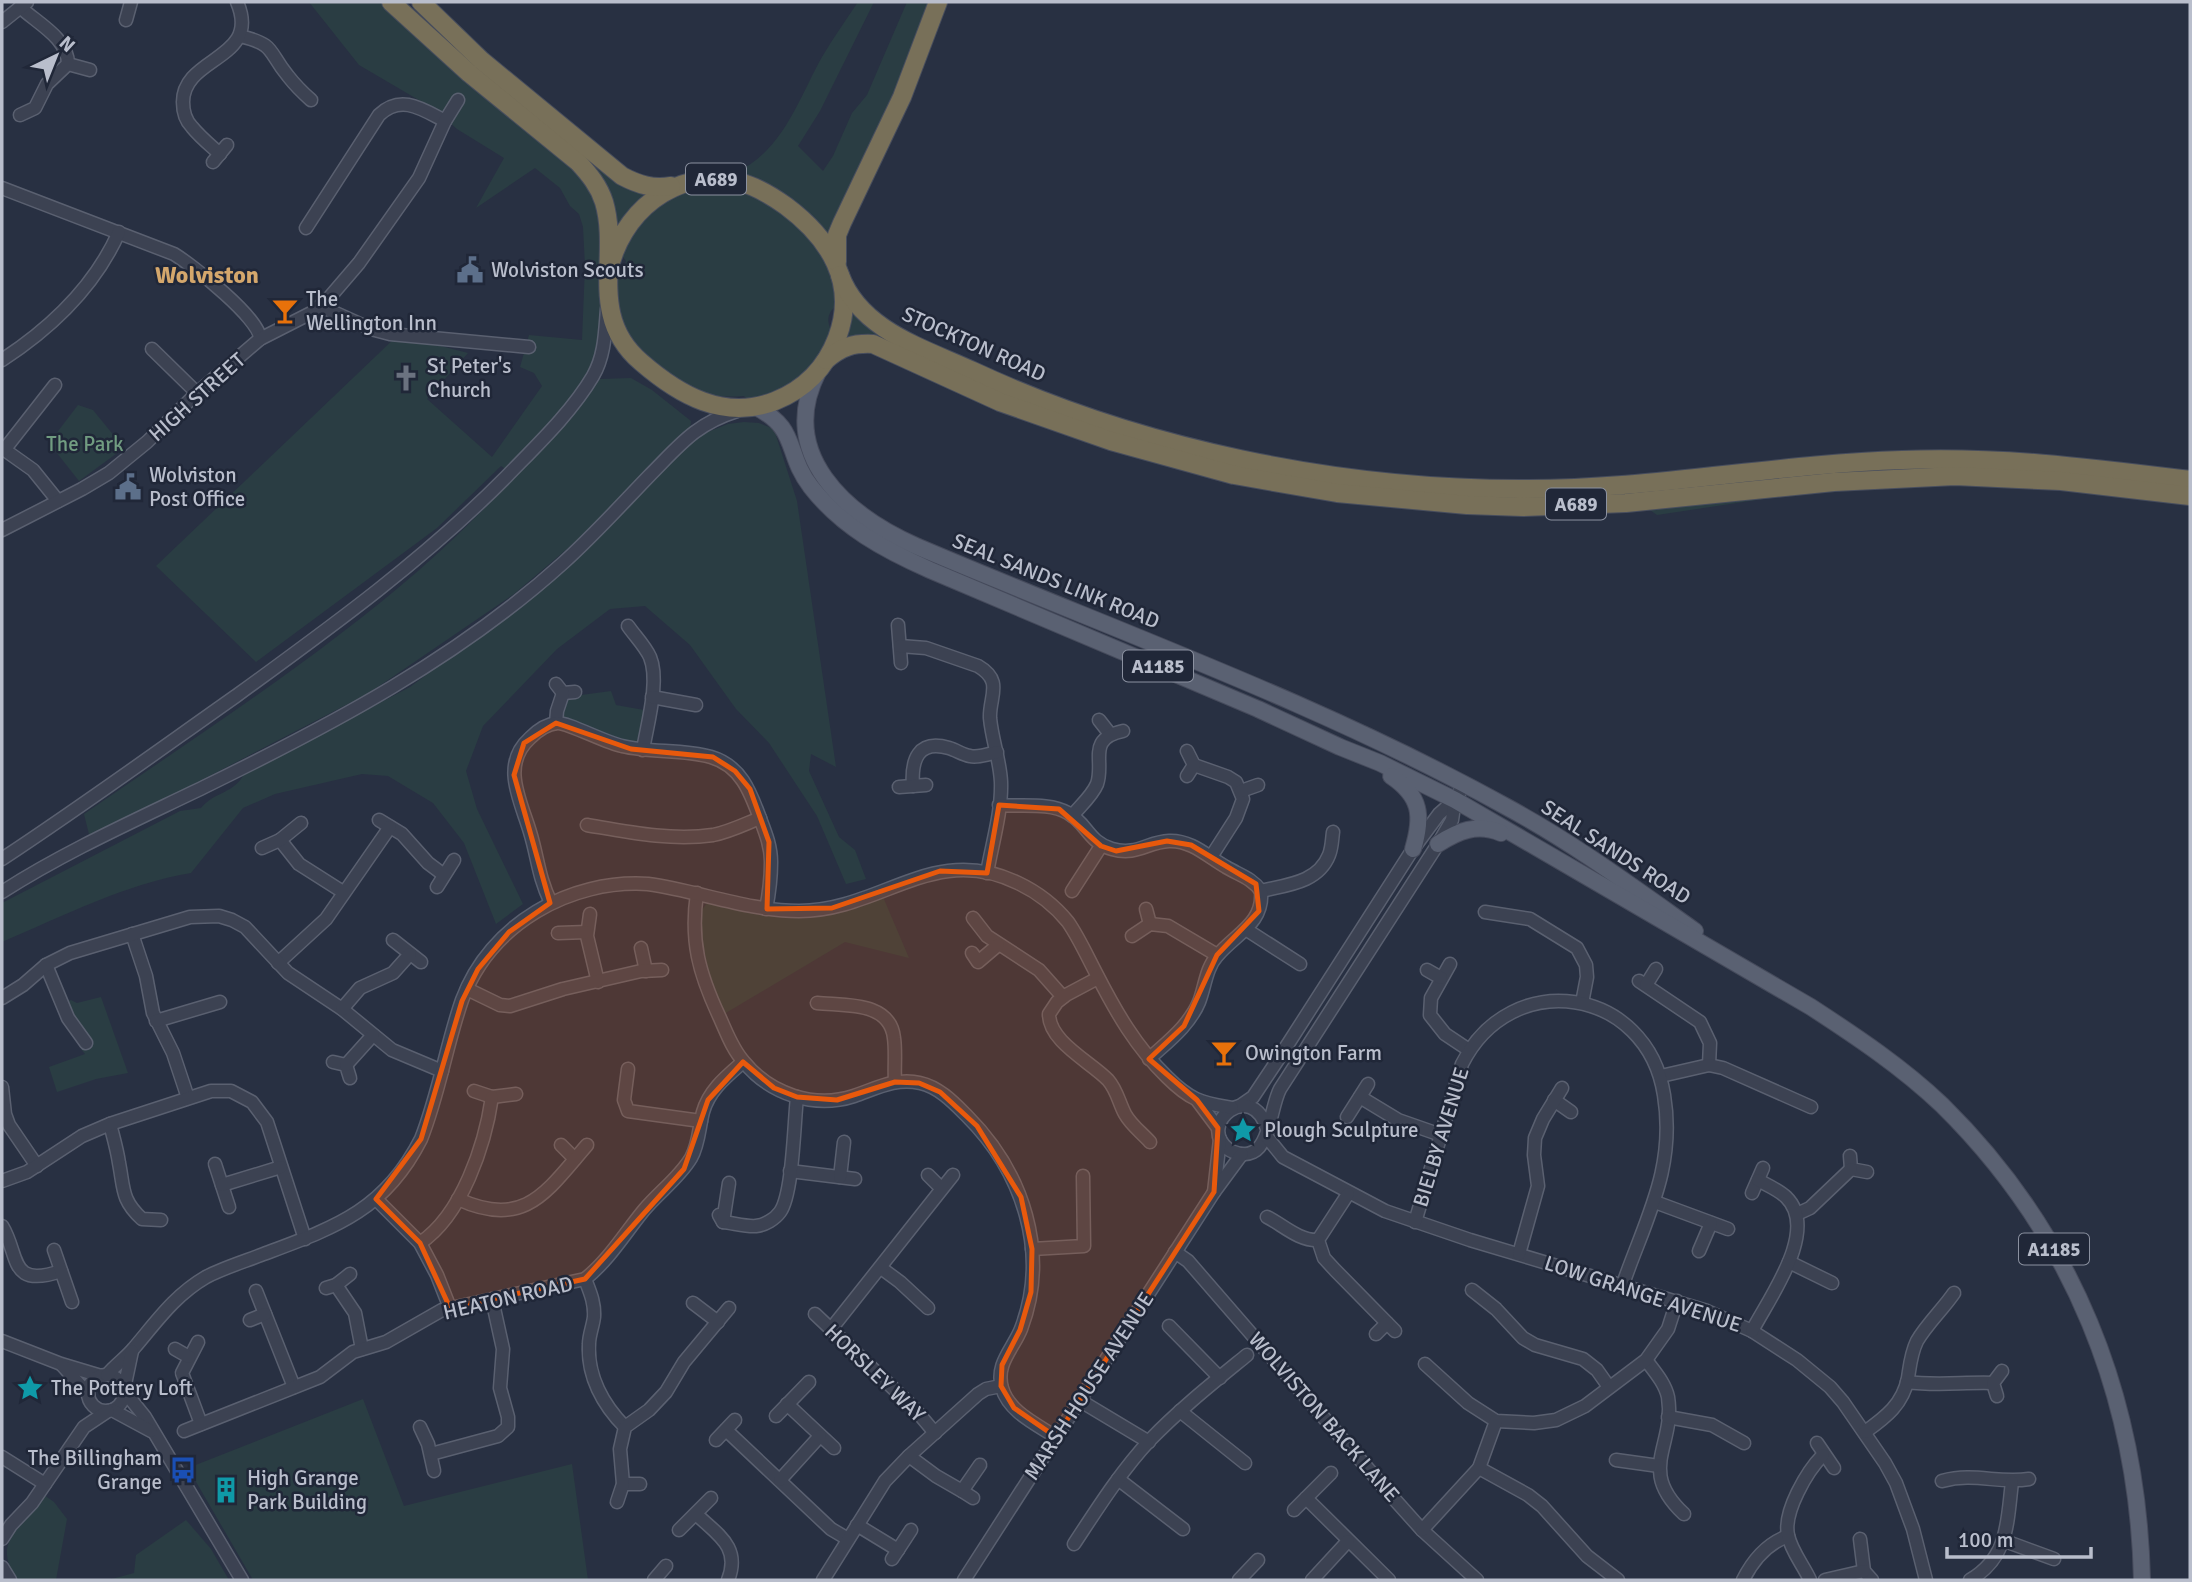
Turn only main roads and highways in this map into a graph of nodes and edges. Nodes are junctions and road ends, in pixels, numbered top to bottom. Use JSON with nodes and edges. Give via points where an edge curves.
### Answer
{"nodes":[{"id":1,"x":391,"y":2,"type":"edge"},
{"id":2,"x":421,"y":2,"type":"edge"},
{"id":3,"x":938,"y":2,"type":"edge"},
{"id":4,"x":685,"y":184,"type":"junction"},
{"id":5,"x":839,"y":270,"type":"junction"},
{"id":6,"x":608,"y":274,"type":"junction"},
{"id":7,"x":822,"y":366,"type":"junction"},
{"id":8,"x":750,"y":407,"type":"junction"},
{"id":9,"x":1106,"y":434,"type":"junction"},
{"id":10,"x":2190,"y":480,"type":"edge"},
{"id":11,"x":2141,"y":482,"type":"junction"},
{"id":12,"x":2190,"y":496,"type":"edge"},
{"id":13,"x":1340,"y":747,"type":"junction"},
{"id":14,"x":1464,"y":784,"type":"joint"},
{"id":15,"x":1455,"y":800,"type":"joint"},
{"id":16,"x":1525,"y":841,"type":"junction"},
{"id":17,"x":1438,"y":844,"type":"road end"},
{"id":18,"x":1413,"y":849,"type":"road end"},
{"id":19,"x":1739,"y":965,"type":"junction"},
{"id":20,"x":2142,"y":1580,"type":"edge"}],
"edges":[{"from":1,"to":6,"type":"highway","number":"A689","via":[[469,74],[588,172],[604,204]]},
{"from":2,"to":4,"type":"highway","number":"A689","via":[[481,60],[622,176],[658,188]]},
{"from":3,"to":5,"type":"highway","number":"A689","via":[[901,97],[837,235]]},
{"from":4,"to":5,"type":"highway","number":"A689","via":[[738,181],[775,198],[814,228]]},
{"from":4,"to":6,"type":"highway","number":"A689","via":[[662,194],[633,217],[614,249]]},
{"from":5,"to":7,"type":"highway","number":"A689","via":[[842,318]]},
{"from":5,"to":9,"type":"highway","name":"STOCKTON ROAD","number":"A689","via":[[857,306],[872,321]]},
{"from":6,"to":8,"type":"highway","number":"A689","via":[[608,300],[616,327],[638,360],[696,400],[720,407]]},
{"from":7,"to":8,"type":"highway","number":"A689","via":[[789,395]]},
{"from":7,"to":9,"type":"highway","name":"STOCKTON ROAD","number":"A689","via":[[837,350],[848,346],[882,347],[1000,402]]},
{"from":7,"to":14,"type":"main road","name":"SEAL SANDS LINK ROAD","number":"A1185","via":[[805,414],[808,444],[833,490],[863,517],[916,546],[1341,722]]},
{"from":8,"to":13,"type":"main road","name":"SEAL SANDS LINK ROAD","number":"A1185","via":[[769,414],[785,429],[803,475],[823,502],[880,547]]},
{"from":9,"to":11,"type":"highway","number":"A689","via":[[1234,475],[1408,501],[1467,505],[1626,503],[1834,482],[1955,476]]},
{"from":10,"to":11,"type":"highway","number":"A689"},
{"from":11,"to":12,"type":"highway","number":"A689"},
{"from":13,"to":15,"type":"main road","name":"SEAL SANDS LINK ROAD","number":"A1185"},
{"from":13,"to":18,"type":"main road","number":"A1185","via":[[1401,782],[1415,800],[1420,828]]},
{"from":14,"to":19,"type":"main road","name":"SEAL SANDS ROAD","number":"A1185","via":[[1576,848]]},
{"from":15,"to":16,"type":"main road","name":"SEAL SANDS ROAD","number":"A1185"},
{"from":16,"to":17,"type":"main road","via":[[1481,828],[1455,833]]},
{"from":16,"to":19,"type":"main road","name":"SEAL SANDS ROAD","number":"A1185"},
{"from":19,"to":20,"type":"main road","name":"SEAL SANDS ROAD","number":"A1185","via":[[1854,1035],[1904,1072],[1975,1139],[2036,1219],[2079,1296],[2114,1388],[2133,1473]]}]}
